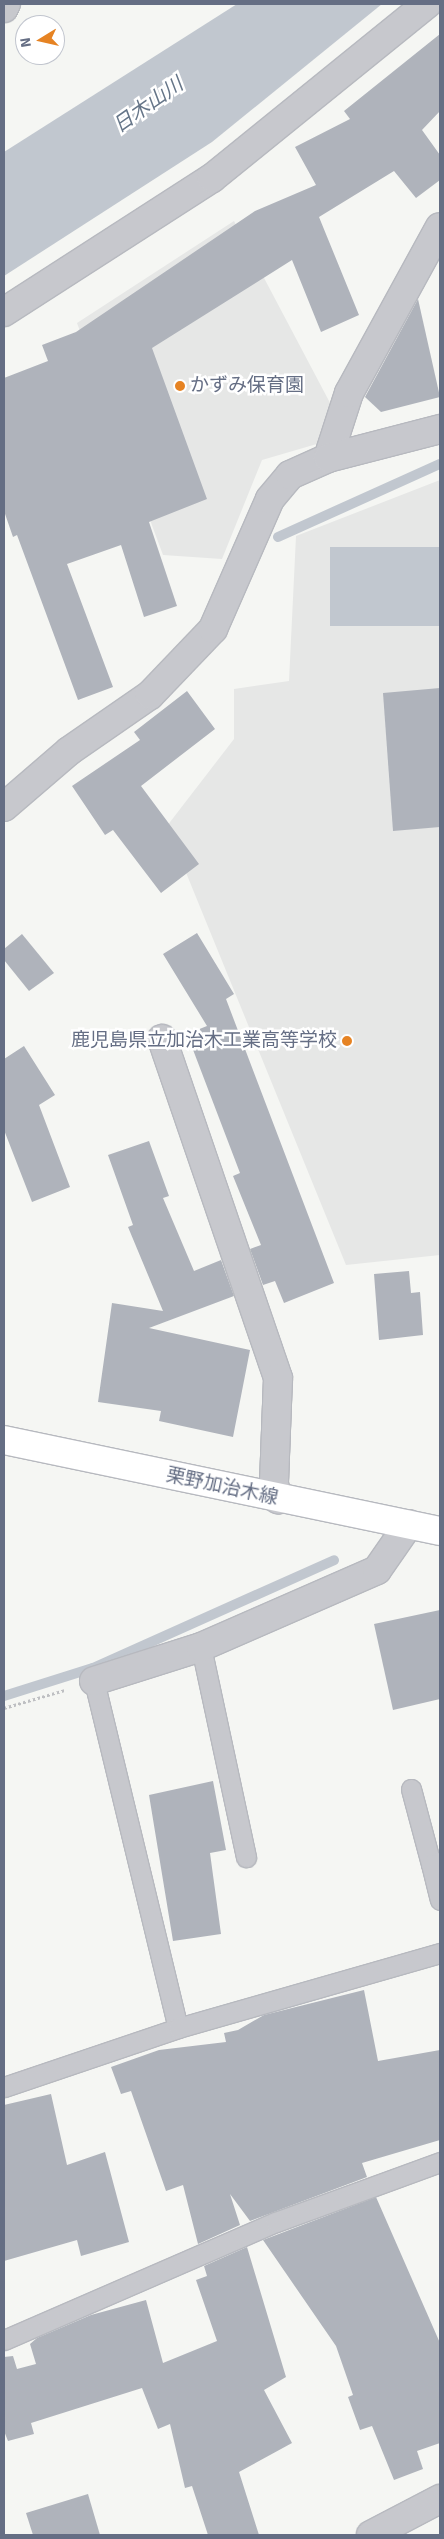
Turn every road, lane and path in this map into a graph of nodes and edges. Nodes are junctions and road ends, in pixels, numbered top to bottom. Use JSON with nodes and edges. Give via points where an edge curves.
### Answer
{"nodes":[{"id":1,"x":6,"y":4,"type":"edge"},
{"id":2,"x":427,"y":4,"type":"edge"},
{"id":3,"x":4,"y":8,"type":"edge"},
{"id":4,"x":440,"y":227,"type":"edge"},
{"id":5,"x":4,"y":312,"type":"edge"},
{"id":6,"x":440,"y":429,"type":"edge"},
{"id":7,"x":328,"y":458,"type":"junction"},
{"id":8,"x":4,"y":807,"type":"edge"},
{"id":9,"x":162,"y":1039,"type":"dead end"},
{"id":10,"x":4,"y":1440,"type":"edge"},
{"id":11,"x":278,"y":1499,"type":"junction"},
{"id":12,"x":409,"y":1524,"type":"junction"},
{"id":13,"x":440,"y":1531,"type":"edge"},
{"id":14,"x":202,"y":1647,"type":"junction"},
{"id":15,"x":94,"y":1681,"type":"junction"},
{"id":16,"x":4,"y":1708,"type":"edge"},
{"id":17,"x":411,"y":1789,"type":"dead end"},
{"id":18,"x":246,"y":1857,"type":"dead end"},
{"id":19,"x":436,"y":1863,"type":"edge"},
{"id":20,"x":440,"y":1900,"type":"edge"},
{"id":21,"x":440,"y":1953,"type":"edge"},
{"id":22,"x":178,"y":2028,"type":"junction"},
{"id":23,"x":4,"y":2087,"type":"edge"},
{"id":24,"x":440,"y":2162,"type":"edge"},
{"id":25,"x":4,"y":2340,"type":"edge"},
{"id":26,"x":440,"y":2499,"type":"edge"},
{"id":27,"x":371,"y":2535,"type":"edge"}],
"edges":[{"from":1,"to":3,"type":"street"},
{"from":2,"to":5,"type":"street","via":[[212,178]]},
{"from":4,"to":7,"type":"street","via":[[349,393]]},
{"from":6,"to":7,"type":"street"},
{"from":7,"to":8,"type":"street","via":[[290,475],[270,499],[213,629],[150,695],[69,751]]},
{"from":9,"to":11,"type":"street","via":[[278,1378],[274,1484]]},
{"from":10,"to":11,"type":"main road","name":"栗野加治木線"},
{"from":11,"to":12,"type":"main road","name":"栗野加治木線"},
{"from":12,"to":13,"type":"main road","name":"栗野加治木線"},
{"from":12,"to":14,"type":"street","via":[[377,1570]]},
{"from":14,"to":15,"type":"street"},
{"from":14,"to":18,"type":"lane"},
{"from":15,"to":16,"type":"path"},
{"from":15,"to":22,"type":"lane"},
{"from":17,"to":19,"type":"lane"},
{"from":19,"to":20,"type":"lane"},
{"from":21,"to":22,"type":"lane"},
{"from":22,"to":23,"type":"lane"},
{"from":24,"to":25,"type":"lane","via":[[276,2222]]},
{"from":26,"to":27,"type":"street"}]}
